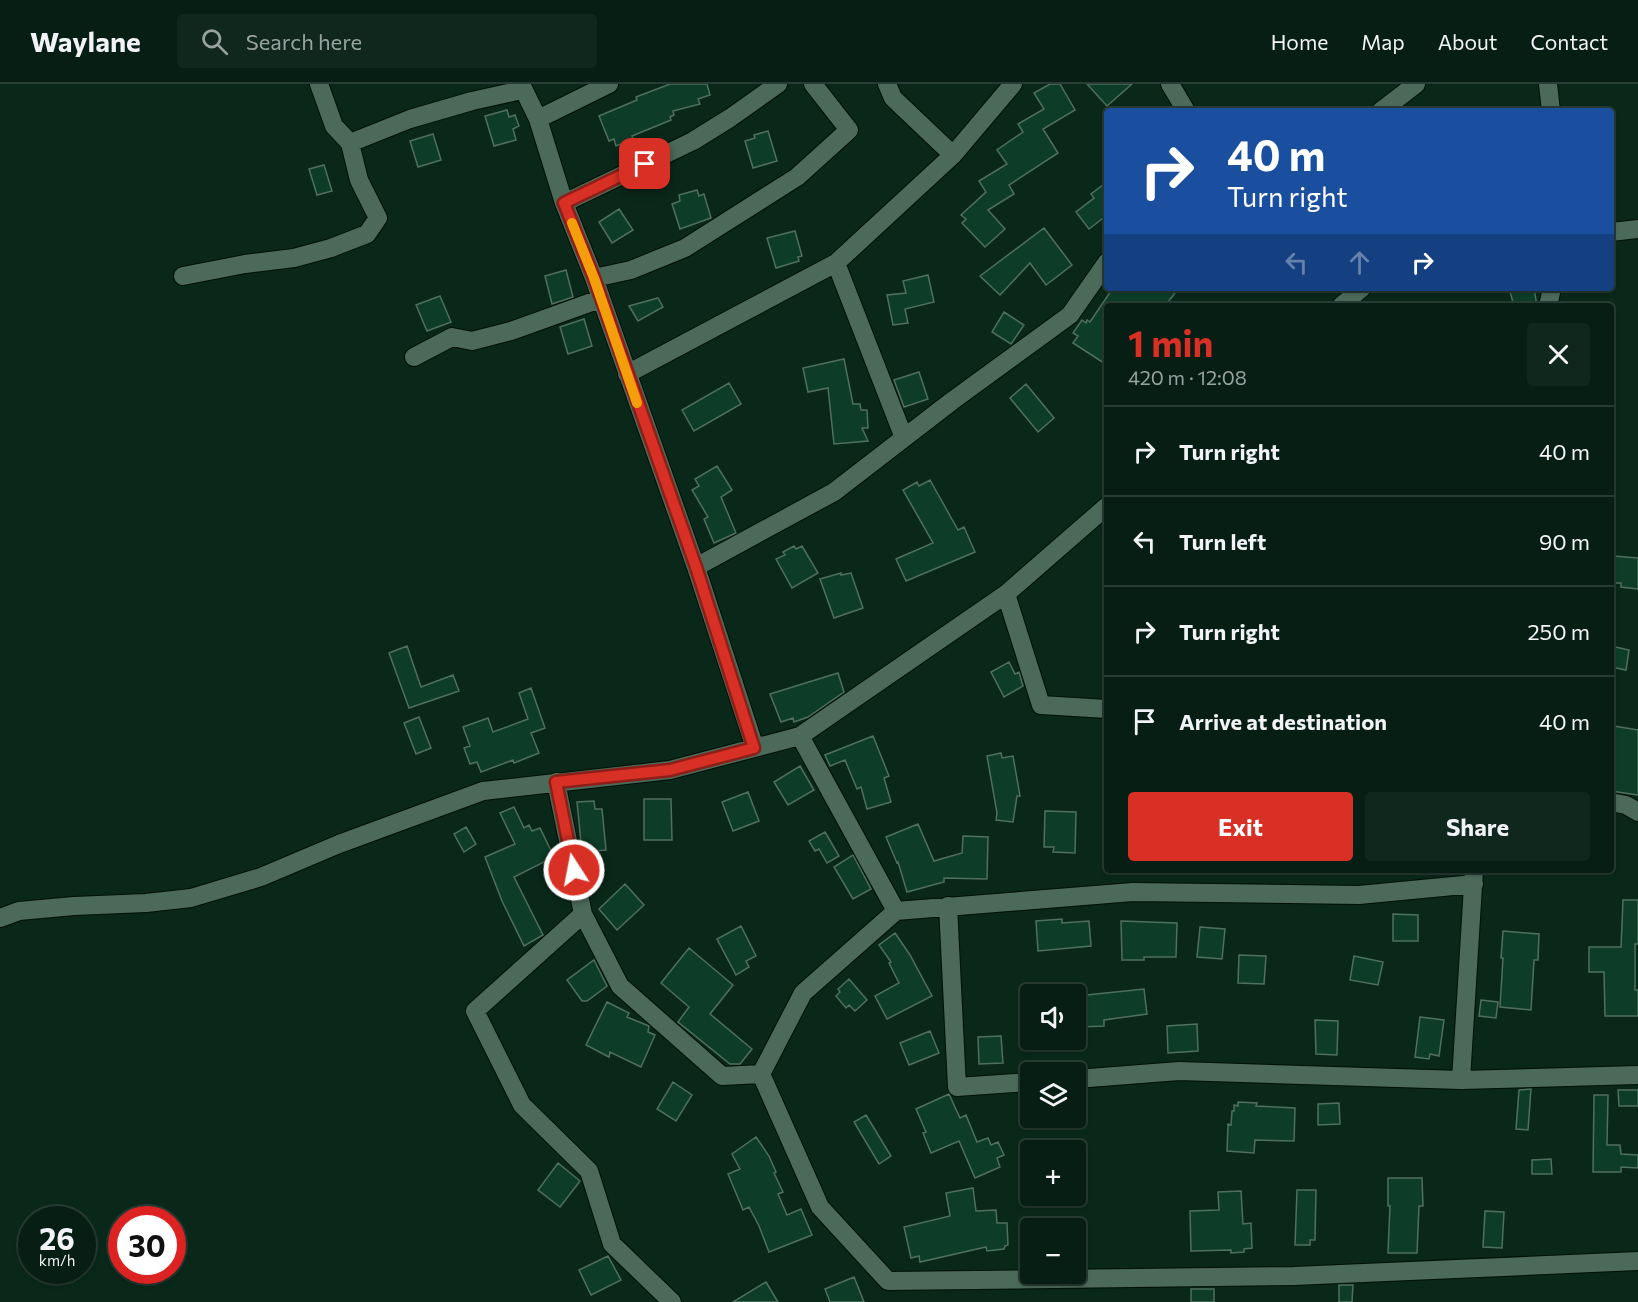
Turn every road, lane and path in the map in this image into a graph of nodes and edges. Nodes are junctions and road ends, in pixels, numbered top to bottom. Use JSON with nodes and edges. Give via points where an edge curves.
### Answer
{"nodes":[{"id":1,"x":319,"y":84,"type":"edge"},
{"id":2,"x":609,"y":84,"type":"edge"},
{"id":3,"x":778,"y":84,"type":"edge"},
{"id":4,"x":813,"y":84,"type":"edge"},
{"id":5,"x":887,"y":84,"type":"edge"},
{"id":6,"x":1013,"y":84,"type":"edge"},
{"id":7,"x":1170,"y":84,"type":"edge"},
{"id":8,"x":1416,"y":84,"type":"edge"},
{"id":9,"x":1548,"y":84,"type":"edge"},
{"id":10,"x":522,"y":87,"type":"edge"},
{"id":11,"x":1184,"y":108,"type":"edge"},
{"id":12,"x":1385,"y":108,"type":"edge"},
{"id":13,"x":1551,"y":108,"type":"edge"},
{"id":14,"x":538,"y":118,"type":"junction"},
{"id":15,"x":350,"y":143,"type":"junction"},
{"id":16,"x":953,"y":155,"type":"junction"},
{"id":17,"x":564,"y":203,"type":"junction"},
{"id":18,"x":1638,"y":229,"type":"edge"},
{"id":19,"x":1614,"y":232,"type":"edge"},
{"id":20,"x":836,"y":263,"type":"junction"},
{"id":21,"x":1104,"y":266,"type":"edge"},
{"id":22,"x":183,"y":276,"type":"dead end"},
{"id":23,"x":594,"y":278,"type":"junction"},
{"id":24,"x":1358,"y":291,"type":"edge"},
{"id":25,"x":600,"y":299,"type":"junction"},
{"id":26,"x":1344,"y":303,"type":"edge"},
{"id":27,"x":414,"y":357,"type":"dead end"},
{"id":28,"x":627,"y":374,"type":"junction"},
{"id":29,"x":904,"y":438,"type":"junction"},
{"id":30,"x":1104,"y":510,"type":"edge"},
{"id":31,"x":696,"y":567,"type":"junction"},
{"id":32,"x":1006,"y":594,"type":"junction"},
{"id":33,"x":1104,"y":709,"type":"edge"},
{"id":34,"x":800,"y":736,"type":"junction"},
{"id":35,"x":754,"y":748,"type":"junction"},
{"id":36,"x":556,"y":782,"type":"junction"},
{"id":37,"x":1614,"y":803,"type":"edge"},
{"id":38,"x":1638,"y":812,"type":"edge"},
{"id":39,"x":1474,"y":877,"type":"edge"},
{"id":40,"x":948,"y":906,"type":"junction"},
{"id":41,"x":896,"y":911,"type":"junction"},
{"id":42,"x":583,"y":914,"type":"junction"},
{"id":43,"x":0,"y":918,"type":"edge"},
{"id":44,"x":761,"y":1074,"type":"junction"},
{"id":45,"x":1638,"y":1075,"type":"edge"},
{"id":46,"x":1086,"y":1078,"type":"edge"},
{"id":47,"x":1461,"y":1080,"type":"junction"},
{"id":48,"x":1020,"y":1083,"type":"edge"},
{"id":49,"x":1638,"y":1261,"type":"edge"},
{"id":50,"x":672,"y":1302,"type":"edge"}],
"edges":[{"from":1,"to":15,"type":"street","via":[[334,126]]},
{"from":2,"to":14,"type":"street"},
{"from":3,"to":17,"type":"street","via":[[693,141]]},
{"from":4,"to":23,"type":"street","via":[[849,130],[797,177],[663,259]]},
{"from":5,"to":16,"type":"street","via":[[893,98]]},
{"from":6,"to":16,"type":"street"},
{"from":7,"to":11,"type":"street"},
{"from":8,"to":12,"type":"street"},
{"from":9,"to":13,"type":"street"},
{"from":10,"to":14,"type":"street"},
{"from":10,"to":15,"type":"street","via":[[410,119]]},
{"from":14,"to":17,"type":"street"},
{"from":15,"to":22,"type":"street","via":[[359,180],[378,218],[367,234],[294,258]]},
{"from":16,"to":20,"type":"street"},
{"from":17,"to":23,"type":"street"},
{"from":18,"to":19,"type":"street"},
{"from":20,"to":28,"type":"street"},
{"from":20,"to":29,"type":"street"},
{"from":21,"to":29,"type":"street","via":[[1070,315]]},
{"from":23,"to":25,"type":"street"},
{"from":24,"to":26,"type":"street"},
{"from":25,"to":27,"type":"street","via":[[511,331],[472,341],[452,337]]},
{"from":25,"to":28,"type":"street"},
{"from":28,"to":31,"type":"street"},
{"from":29,"to":31,"type":"street","via":[[834,492]]},
{"from":30,"to":32,"type":"street"},
{"from":31,"to":35,"type":"street"},
{"from":32,"to":33,"type":"street","via":[[1041,705]]},
{"from":32,"to":34,"type":"street"},
{"from":34,"to":35,"type":"street"},
{"from":34,"to":41,"type":"street"},
{"from":35,"to":36,"type":"street","via":[[670,770]]},
{"from":36,"to":42,"type":"street"},
{"from":36,"to":43,"type":"street","via":[[483,791],[261,877],[191,898],[18,911]]},
{"from":37,"to":38,"type":"street"},
{"from":39,"to":40,"type":"street","via":[[1359,896],[1133,892]]},
{"from":39,"to":47,"type":"street"},
{"from":40,"to":41,"type":"street"},
{"from":40,"to":48,"type":"street","via":[[957,1087]]},
{"from":41,"to":44,"type":"street","via":[[803,993]]},
{"from":42,"to":44,"type":"street","via":[[620,986],[722,1076]]},
{"from":42,"to":50,"type":"street","via":[[475,1011],[522,1105],[589,1171],[612,1244]]},
{"from":44,"to":49,"type":"street","via":[[820,1207],[888,1281],[1294,1276]]},
{"from":45,"to":47,"type":"street"},
{"from":46,"to":47,"type":"street","via":[[1179,1071]]}]}
